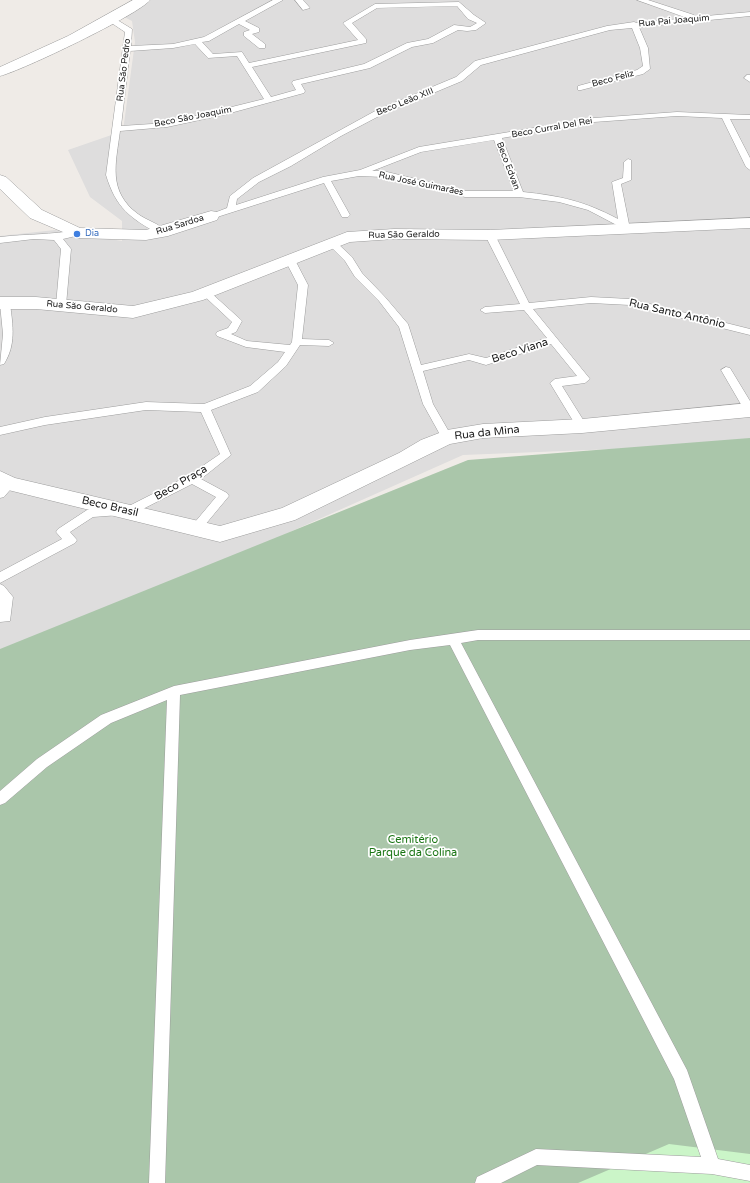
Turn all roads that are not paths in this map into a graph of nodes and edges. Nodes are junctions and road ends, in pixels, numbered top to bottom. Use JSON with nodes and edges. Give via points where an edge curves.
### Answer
{"nodes":[{"id":1,"x":143,"y":0,"type":"edge"},
{"id":2,"x":279,"y":0,"type":"edge"},
{"id":3,"x":299,"y":0,"type":"edge"},
{"id":4,"x":641,"y":0,"type":"edge"},
{"id":5,"x":432,"y":2,"type":"edge"},
{"id":6,"x":306,"y":8,"type":"dead end"},
{"id":7,"x":750,"y":14,"type":"edge"},
{"id":8,"x":696,"y":19,"type":"junction"},
{"id":9,"x":111,"y":20,"type":"junction"},
{"id":10,"x":238,"y":21,"type":"junction"},
{"id":11,"x":634,"y":24,"type":"junction"},
{"id":12,"x":599,"y":30,"type":"joint"},
{"id":13,"x":196,"y":40,"type":"junction"},
{"id":14,"x":262,"y":46,"type":"dead end"},
{"id":15,"x":126,"y":49,"type":"junction"},
{"id":16,"x":247,"y":66,"type":"junction"},
{"id":17,"x":0,"y":72,"type":"edge"},
{"id":18,"x":581,"y":88,"type":"dead end"},
{"id":19,"x":269,"y":100,"type":"junction"},
{"id":20,"x":725,"y":116,"type":"junction"},
{"id":21,"x":750,"y":117,"type":"edge"},
{"id":22,"x":116,"y":129,"type":"junction"},
{"id":23,"x":497,"y":137,"type":"junction"},
{"id":24,"x":628,"y":162,"type":"dead end"},
{"id":25,"x":750,"y":167,"type":"edge"},
{"id":26,"x":359,"y":173,"type":"junction"},
{"id":27,"x":326,"y":179,"type":"junction"},
{"id":28,"x":0,"y":180,"type":"edge"},
{"id":29,"x":519,"y":194,"type":"junction"},
{"id":30,"x":231,"y":209,"type":"junction"},
{"id":31,"x":345,"y":215,"type":"dead end"},
{"id":32,"x":211,"y":216,"type":"joint"},
{"id":33,"x":750,"y":223,"type":"edge"},
{"id":34,"x":627,"y":226,"type":"junction"},
{"id":35,"x":162,"y":232,"type":"junction"},
{"id":36,"x":77,"y":233,"type":"junction"},
{"id":37,"x":490,"y":235,"type":"junction"},
{"id":38,"x":56,"y":237,"type":"junction"},
{"id":39,"x":0,"y":240,"type":"edge"},
{"id":40,"x":332,"y":243,"type":"junction"},
{"id":41,"x":290,"y":260,"type":"junction"},
{"id":42,"x":206,"y":293,"type":"junction"},
{"id":43,"x":3,"y":304,"type":"edge"},
{"id":44,"x":61,"y":305,"type":"junction"},
{"id":45,"x":526,"y":306,"type":"junction"},
{"id":46,"x":485,"y":310,"type":"dead end"},
{"id":47,"x":750,"y":332,"type":"edge"},
{"id":48,"x":553,"y":340,"type":"junction"},
{"id":49,"x":329,"y":343,"type":"dead end"},
{"id":50,"x":295,"y":345,"type":"junction"},
{"id":51,"x":0,"y":362,"type":"edge"},
{"id":52,"x":417,"y":369,"type":"junction"},
{"id":53,"x":726,"y":370,"type":"dead end"},
{"id":54,"x":205,"y":408,"type":"junction"},
{"id":55,"x":750,"y":410,"type":"edge"},
{"id":56,"x":582,"y":426,"type":"junction"},
{"id":57,"x":0,"y":431,"type":"edge"},
{"id":58,"x":447,"y":437,"type":"junction"},
{"id":59,"x":192,"y":479,"type":"junction"},
{"id":60,"x":3,"y":486,"type":"edge"},
{"id":61,"x":129,"y":511,"type":"junction"},
{"id":62,"x":196,"y":528,"type":"junction"},
{"id":63,"x":220,"y":534,"type":"joint"},
{"id":64,"x":0,"y":578,"type":"edge"},
{"id":65,"x":0,"y":589,"type":"edge"},
{"id":66,"x":0,"y":617,"type":"edge"},
{"id":67,"x":750,"y":635,"type":"edge"},
{"id":68,"x":453,"y":640,"type":"junction"},
{"id":69,"x":174,"y":691,"type":"junction"},
{"id":70,"x":0,"y":799,"type":"edge"},
{"id":71,"x":712,"y":1166,"type":"junction"},
{"id":72,"x":750,"y":1173,"type":"edge"},
{"id":73,"x":157,"y":1183,"type":"edge"},
{"id":74,"x":483,"y":1183,"type":"edge"}],
"edges":[{"from":1,"to":9,"type":"street"},
{"from":2,"to":10,"type":"lane"},
{"from":3,"to":6,"type":"lane"},
{"from":4,"to":8,"type":"lane"},
{"from":5,"to":16,"type":"lane","via":[[375,6],[347,23],[363,42]]},
{"from":5,"to":19,"type":"lane","name":"Beco São Joaquim","via":[[459,4],[471,17],[482,23],[477,28],[467,30],[457,27],[430,41],[410,45],[367,66],[296,83],[301,91]]},
{"from":7,"to":8,"type":"lane","name":"Rua Pai Joaquim"},
{"from":8,"to":11,"type":"lane","name":"Rua Pai Joaquim"},
{"from":9,"to":15,"type":"lane","name":"Rua São Pedro","via":[[129,31]]},
{"from":9,"to":17,"type":"street","via":[[45,54]]},
{"from":10,"to":13,"type":"lane","via":[[206,39]]},
{"from":10,"to":14,"type":"lane","via":[[256,30],[247,34]]},
{"from":11,"to":12,"type":"lane","name":"Rua Pai Joaquim"},
{"from":11,"to":18,"type":"lane","name":"Beco Feliz","via":[[644,48],[646,67],[640,72]]},
{"from":12,"to":30,"type":"lane","name":"Beco Leão XIII","via":[[478,63],[459,79],[380,112],[256,180],[233,198]]},
{"from":13,"to":15,"type":"lane","via":[[173,46]]},
{"from":13,"to":16,"type":"lane","via":[[211,56],[239,54]]},
{"from":15,"to":22,"type":"lane","name":"Rua São Pedro"},
{"from":16,"to":19,"type":"lane"},
{"from":19,"to":22,"type":"lane","name":"Beco São Joaquim","via":[[167,125]]},
{"from":20,"to":21,"type":"lane","name":"Beco Curral Del Rei"},
{"from":20,"to":23,"type":"lane","name":"Beco Curral Del Rei","via":[[677,114],[594,120]]},
{"from":20,"to":25,"type":"lane"},
{"from":22,"to":35,"type":"lane","name":"Rua São Pedro","via":[[110,175],[115,194],[131,215]]},
{"from":23,"to":26,"type":"lane","name":"Beco Curral Del Rei","via":[[419,150]]},
{"from":23,"to":29,"type":"lane","name":"Beco Edvan"},
{"from":24,"to":34,"type":"lane","via":[[627,180],[616,182]]},
{"from":26,"to":27,"type":"lane","name":"Rua José Guimarães"},
{"from":26,"to":29,"type":"lane","name":"Rua José Guimarães","via":[[383,174],[465,194]]},
{"from":27,"to":30,"type":"lane","name":"Rua José Guimarães"},
{"from":27,"to":31,"type":"lane"},
{"from":28,"to":36,"type":"street","name":"Rua Sardoa","via":[[36,214]]},
{"from":29,"to":34,"type":"lane","name":"Rua José Guimarães","via":[[560,199],[591,208]]},
{"from":30,"to":32,"type":"lane","name":"Rua José Guimarães"},
{"from":32,"to":35,"type":"street","name":"Rua Sardoa"},
{"from":33,"to":34,"type":"street","name":"Rua São Geraldo"},
{"from":34,"to":37,"type":"street","name":"Rua São Geraldo"},
{"from":35,"to":36,"type":"street","name":"Rua Sardoa"},
{"from":36,"to":38,"type":"lane"},
{"from":37,"to":40,"type":"street","name":"Rua São Geraldo","via":[[394,234],[347,237]]},
{"from":37,"to":45,"type":"lane"},
{"from":38,"to":39,"type":"lane","via":[[34,236]]},
{"from":38,"to":44,"type":"lane","via":[[66,249]]},
{"from":40,"to":41,"type":"street","name":"Rua São Geraldo"},
{"from":40,"to":52,"type":"lane","via":[[349,259],[358,275],[404,326]]},
{"from":41,"to":42,"type":"street","name":"Rua São Geraldo"},
{"from":41,"to":50,"type":"lane","via":[[303,285]]},
{"from":42,"to":44,"type":"street","name":"Rua São Geraldo","via":[[134,312]]},
{"from":42,"to":50,"type":"lane","via":[[237,321],[232,330],[221,334],[246,344]]},
{"from":43,"to":44,"type":"street","name":"Rua São Geraldo"},
{"from":43,"to":51,"type":"lane","via":[[8,334],[5,355]]},
{"from":45,"to":46,"type":"lane","name":"Rua Santo Antônio"},
{"from":45,"to":47,"type":"lane","name":"Rua Santo Antônio","via":[[591,300],[630,302]]},
{"from":45,"to":48,"type":"lane"},
{"from":48,"to":52,"type":"lane","name":"Beco Viana","via":[[486,362],[469,357]]},
{"from":48,"to":56,"type":"lane","via":[[585,379],[555,383]]},
{"from":49,"to":50,"type":"lane"},
{"from":50,"to":54,"type":"lane","via":[[282,364],[254,389]]},
{"from":52,"to":58,"type":"lane","via":[[428,404]]},
{"from":53,"to":55,"type":"lane"},
{"from":54,"to":57,"type":"lane","via":[[146,406],[45,421]]},
{"from":54,"to":59,"type":"lane","name":"Beco Praça","via":[[226,455]]},
{"from":55,"to":56,"type":"street","name":"Rua da Mina"},
{"from":56,"to":58,"type":"street","name":"Rua da Mina","via":[[483,431]]},
{"from":58,"to":63,"type":"street","name":"Rua da Mina","via":[[288,514]]},
{"from":59,"to":61,"type":"lane","name":"Beco Praça"},
{"from":59,"to":62,"type":"lane","via":[[223,496]]},
{"from":60,"to":61,"type":"street","name":"Beco Brasil"},
{"from":61,"to":62,"type":"street","name":"Beco Brasil"},
{"from":61,"to":64,"type":"lane","name":"Beco Praça","via":[[91,513],[62,532],[71,540]]},
{"from":62,"to":63,"type":"street","name":"Beco Brasil"},
{"from":65,"to":66,"type":"lane","via":[[7,597],[6,617]]},
{"from":67,"to":68,"type":"lane","via":[[478,635]]},
{"from":68,"to":69,"type":"lane","via":[[410,645]]},
{"from":68,"to":71,"type":"lane","via":[[682,1076]]},
{"from":69,"to":70,"type":"lane","via":[[106,719],[42,763]]},
{"from":69,"to":73,"type":"lane"},
{"from":71,"to":72,"type":"lane"},
{"from":71,"to":74,"type":"lane","via":[[536,1157]]}]}
